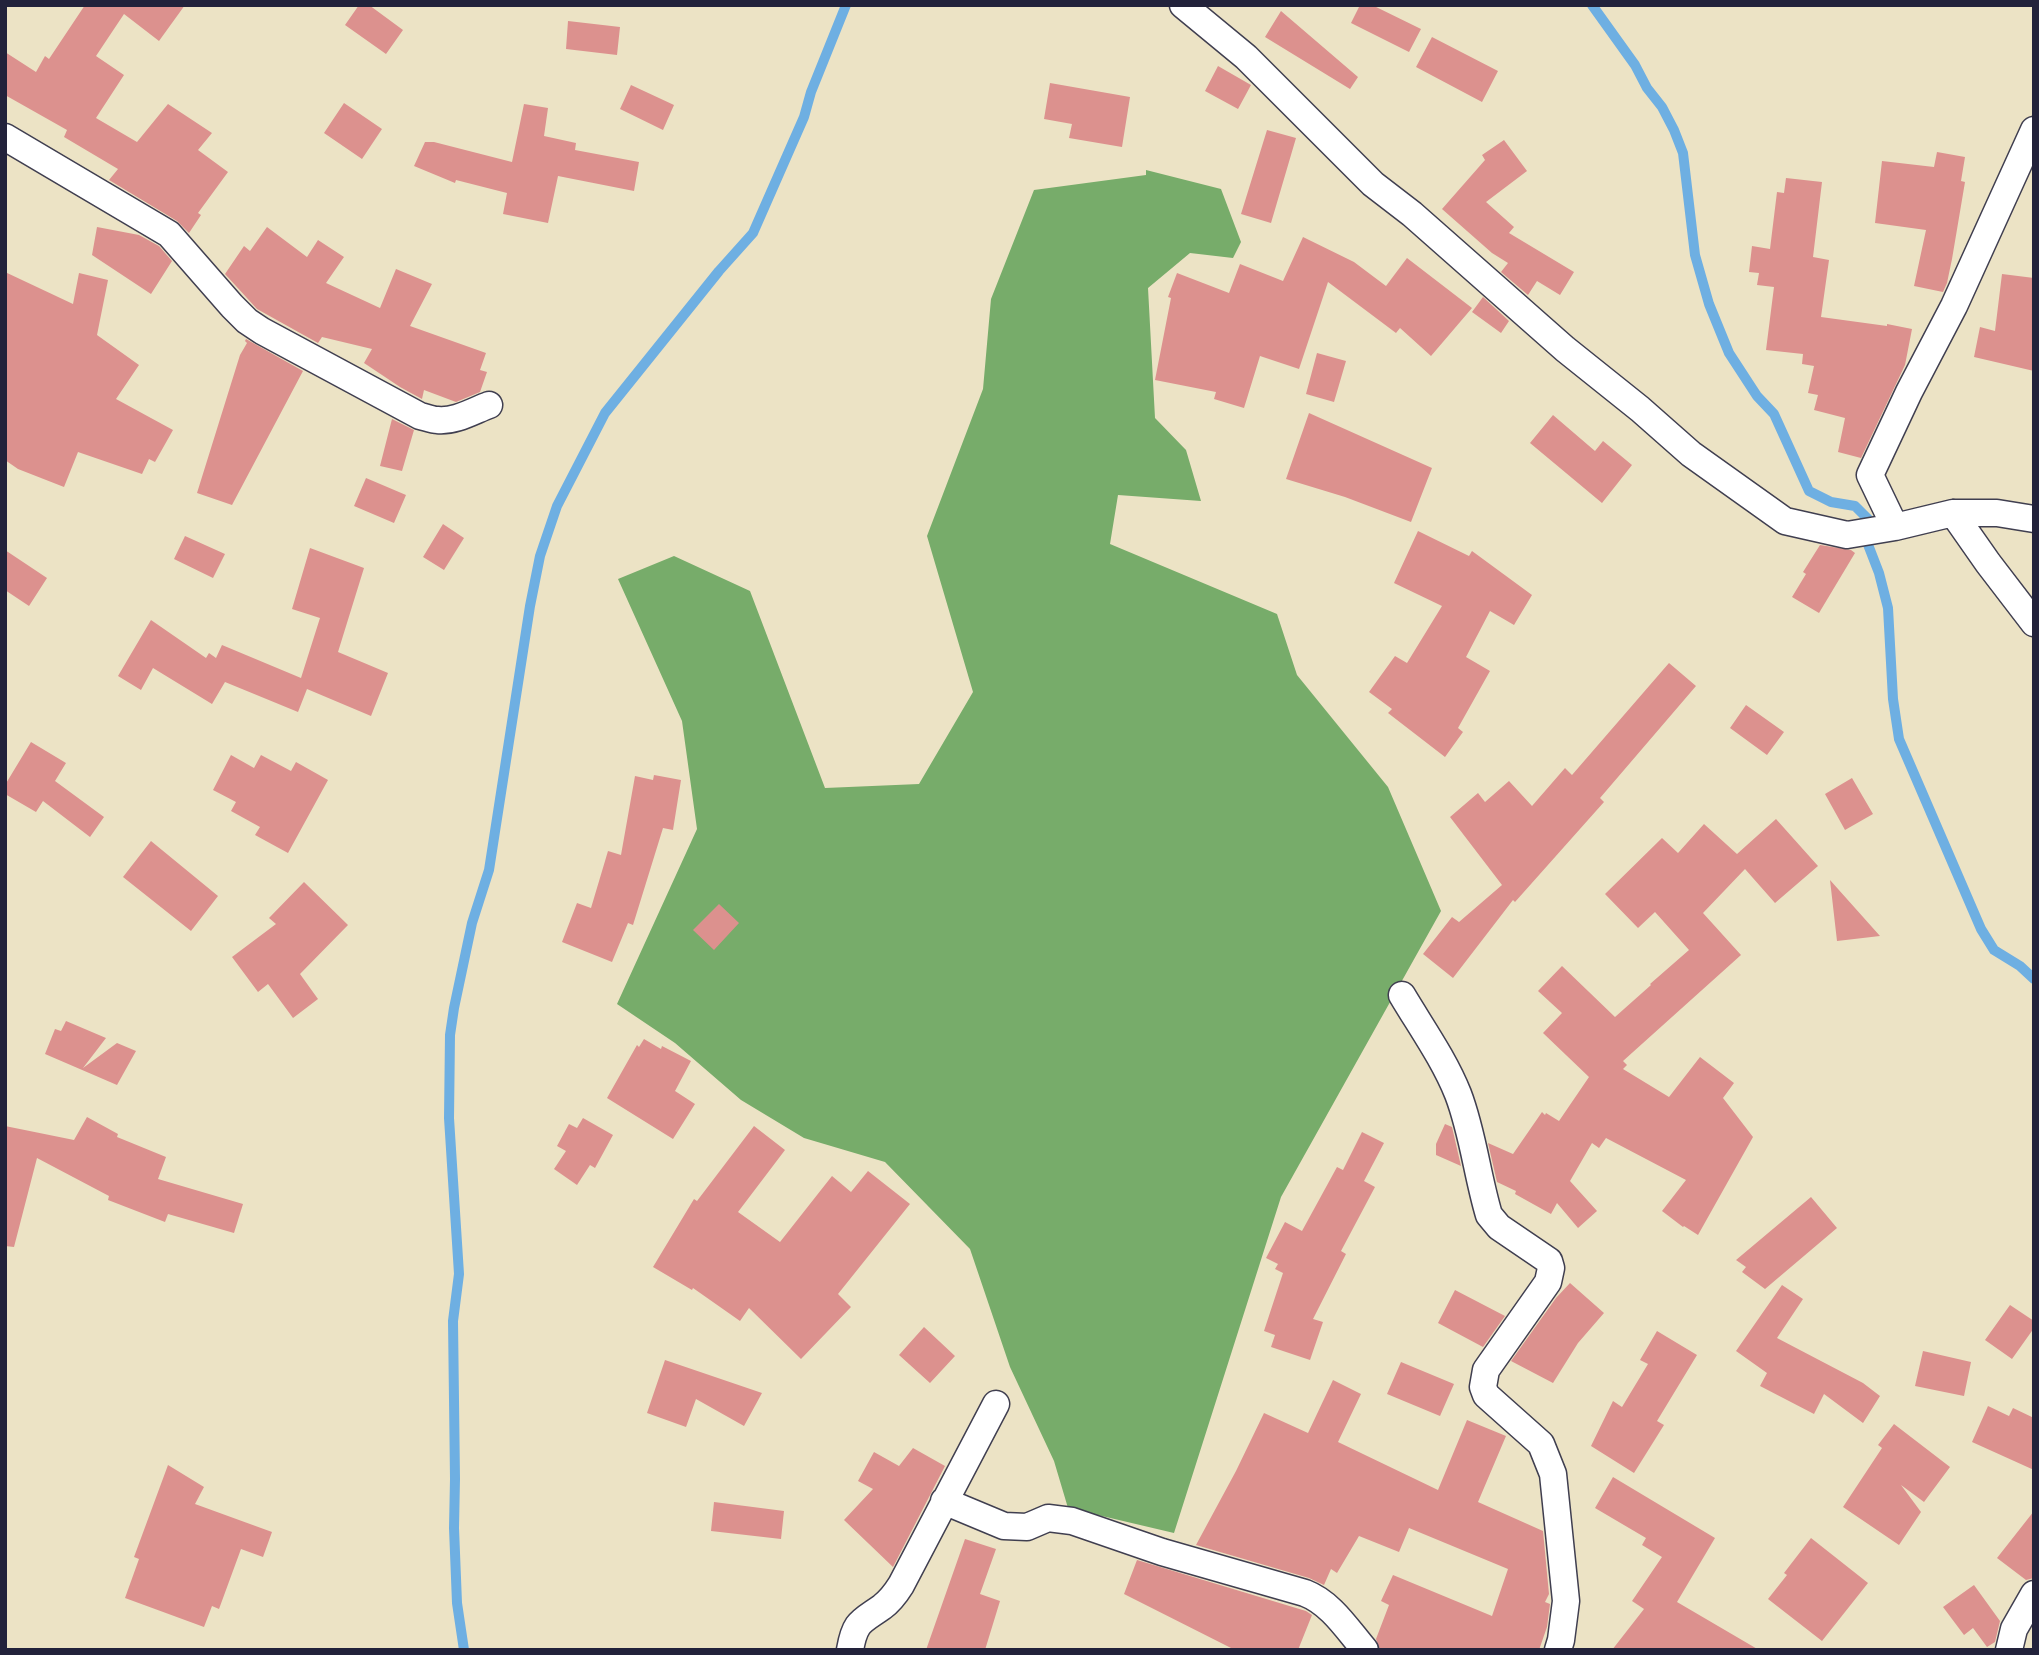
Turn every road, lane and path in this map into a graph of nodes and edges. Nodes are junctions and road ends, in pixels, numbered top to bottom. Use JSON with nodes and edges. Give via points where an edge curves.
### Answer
{"nodes":[{"id":1,"x":1183,"y":5,"type":"edge"},
{"id":2,"x":2034,"y":130,"type":"edge"},
{"id":3,"x":5,"y":136,"type":"edge"},
{"id":4,"x":489,"y":405,"type":"dead end"},
{"id":5,"x":1953,"y":513,"type":"junction"},
{"id":6,"x":2034,"y":519,"type":"edge"},
{"id":7,"x":1895,"y":527,"type":"junction"},
{"id":8,"x":2034,"y":623,"type":"edge"},
{"id":9,"x":1402,"y":995,"type":"dead end"},
{"id":10,"x":996,"y":1404,"type":"dead end"},
{"id":11,"x":944,"y":1501,"type":"junction"},
{"id":12,"x":2034,"y":1594,"type":"edge"},
{"id":13,"x":2011,"y":1640,"type":"edge"},
{"id":14,"x":849,"y":1650,"type":"edge"},
{"id":15,"x":1365,"y":1650,"type":"edge"},
{"id":16,"x":1558,"y":1650,"type":"edge"},
{"id":17,"x":2033,"y":1650,"type":"edge"}],
"edges":[{"from":1,"to":7,"type":"street","via":[[1247,57],[1373,184],[1691,454],[1784,521],[1847,535]]},
{"from":2,"to":7,"type":"street","via":[[1870,475]]},
{"from":3,"to":4,"type":"street","via":[[169,234],[232,306],[261,331],[420,416],[437,421]]},
{"from":5,"to":6,"type":"street"},
{"from":5,"to":7,"type":"street"},
{"from":5,"to":8,"type":"street"},
{"from":9,"to":16,"type":"street","via":[[1458,1093],[1489,1215],[1549,1261],[1551,1268],[1548,1282],[1486,1370],[1483,1387],[1486,1395],[1541,1444],[1553,1474],[1566,1601]]},
{"from":10,"to":11,"type":"street"},
{"from":11,"to":14,"type":"street","via":[[901,1585],[883,1606],[860,1622]]},
{"from":11,"to":15,"type":"street","via":[[1003,1526],[1027,1527],[1048,1518],[1072,1521],[1305,1593],[1330,1608]]},
{"from":12,"to":13,"type":"street"},
{"from":13,"to":17,"type":"street"}]}
